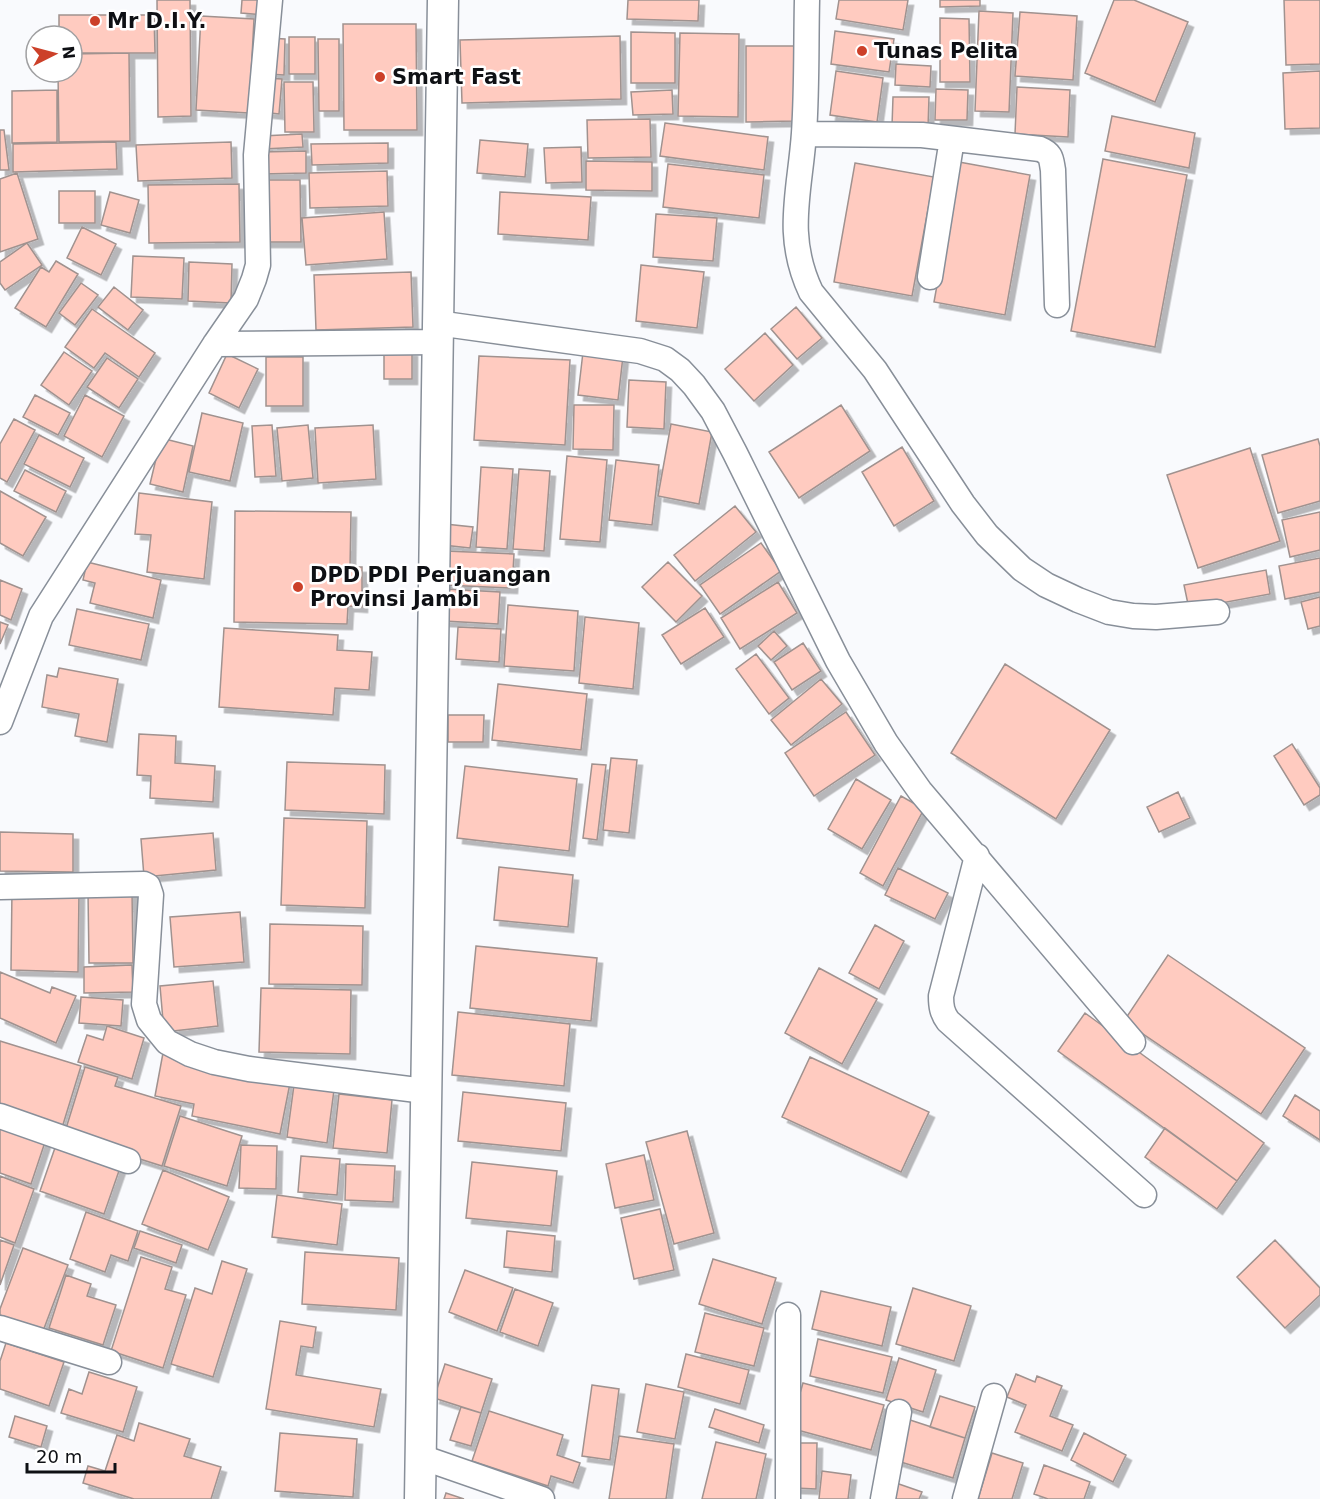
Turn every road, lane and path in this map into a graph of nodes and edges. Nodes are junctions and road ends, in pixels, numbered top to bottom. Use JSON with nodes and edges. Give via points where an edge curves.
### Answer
{"nodes":[{"id":1,"x":270,"y":0,"type":"edge"},
{"id":2,"x":443,"y":0,"type":"edge"},
{"id":3,"x":807,"y":0,"type":"edge"},
{"id":4,"x":804,"y":134,"type":"junction"},
{"id":5,"x":952,"y":139,"type":"junction"},
{"id":6,"x":930,"y":277,"type":"dead end"},
{"id":7,"x":1057,"y":305,"type":"dead end"},
{"id":8,"x":437,"y":332,"type":"junction"},
{"id":9,"x":215,"y":344,"type":"junction"},
{"id":10,"x":1217,"y":612,"type":"dead end"},
{"id":11,"x":0,"y":722,"type":"edge"},
{"id":12,"x":977,"y":856,"type":"junction"},
{"id":13,"x":0,"y":887,"type":"edge"},
{"id":14,"x":1133,"y":1042,"type":"dead end"},
{"id":15,"x":425,"y":1091,"type":"junction"},
{"id":16,"x":0,"y":1116,"type":"edge"},
{"id":17,"x":128,"y":1161,"type":"dead end"},
{"id":18,"x":1144,"y":1195,"type":"dead end"},
{"id":19,"x":788,"y":1315,"type":"dead end"},
{"id":20,"x":0,"y":1328,"type":"edge"},
{"id":21,"x":108,"y":1362,"type":"dead end"},
{"id":22,"x":994,"y":1396,"type":"dead end"},
{"id":23,"x":899,"y":1412,"type":"dead end"},
{"id":24,"x":420,"y":1457,"type":"junction"},
{"id":25,"x":420,"y":1499,"type":"edge"},
{"id":26,"x":542,"y":1499,"type":"edge"},
{"id":27,"x":788,"y":1499,"type":"edge"},
{"id":28,"x":883,"y":1499,"type":"edge"},
{"id":29,"x":965,"y":1499,"type":"edge"}],
"edges":[{"from":1,"to":9,"type":"street","via":[[256,155],[258,265],[246,299]]},
{"from":2,"to":8,"type":"street"},
{"from":3,"to":4,"type":"street"},
{"from":4,"to":5,"type":"street"},
{"from":4,"to":10,"type":"street","via":[[795,234],[804,277],[820,304],[875,370],[987,535],[1022,569],[1046,585],[1109,612],[1156,617]]},
{"from":5,"to":6,"type":"street"},
{"from":5,"to":7,"type":"street","via":[[1048,152],[1053,170]]},
{"from":8,"to":9,"type":"street"},
{"from":8,"to":12,"type":"street","via":[[640,351],[665,359],[680,370],[713,411],[838,661],[886,743],[920,791]]},
{"from":8,"to":15,"type":"street"},
{"from":9,"to":11,"type":"street","via":[[41,616]]},
{"from":12,"to":14,"type":"street"},
{"from":12,"to":18,"type":"street","via":[[941,996],[943,1013]]},
{"from":13,"to":15,"type":"street","via":[[148,886],[151,894],[144,1004],[149,1020],[167,1042],[190,1054],[249,1070]]},
{"from":15,"to":24,"type":"street"},
{"from":16,"to":17,"type":"street"},
{"from":19,"to":27,"type":"street"},
{"from":20,"to":21,"type":"street"},
{"from":22,"to":29,"type":"street"},
{"from":23,"to":28,"type":"street"},
{"from":24,"to":25,"type":"street"},
{"from":24,"to":26,"type":"street"}]}
